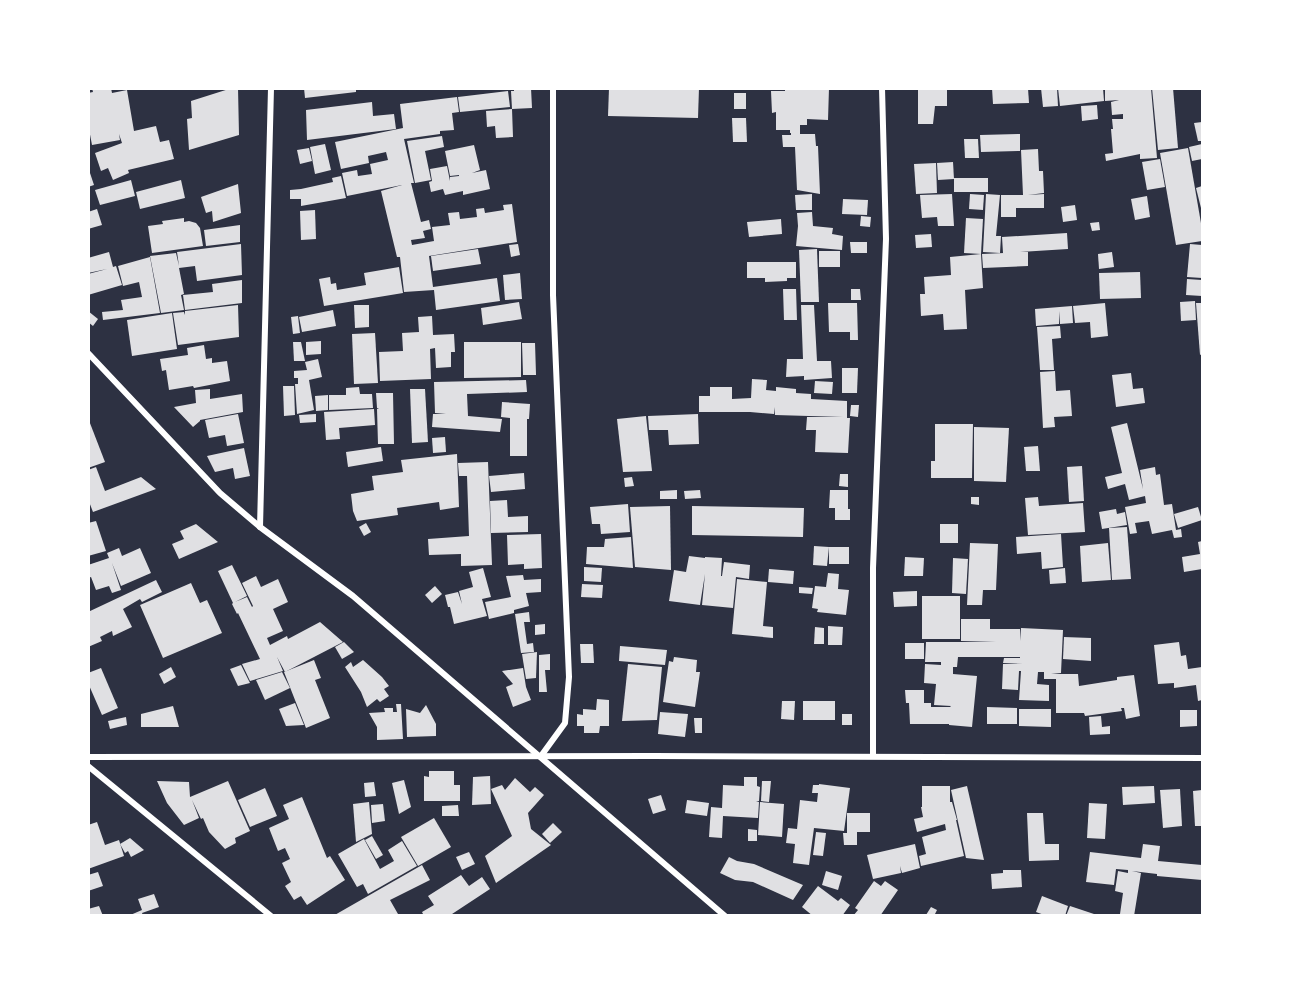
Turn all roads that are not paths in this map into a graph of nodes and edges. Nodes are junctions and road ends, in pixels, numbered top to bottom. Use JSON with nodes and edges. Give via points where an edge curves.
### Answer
{"nodes":[{"id":1,"x":272,"y":88,"type":"edge"},
{"id":2,"x":554,"y":88,"type":"edge"},
{"id":3,"x":882,"y":88,"type":"edge"},
{"id":4,"x":88,"y":353,"type":"edge"},
{"id":5,"x":260,"y":527,"type":"junction"},
{"id":6,"x":540,"y":756,"type":"junction"},
{"id":7,"x":873,"y":756,"type":"junction"},
{"id":8,"x":88,"y":757,"type":"edge"},
{"id":9,"x":1203,"y":758,"type":"edge"},
{"id":10,"x":88,"y":766,"type":"edge"},
{"id":11,"x":272,"y":915,"type":"edge"},
{"id":12,"x":726,"y":915,"type":"edge"}],
"edges":[{"from":1,"to":5,"type":"street"},
{"from":2,"to":6,"type":"street","via":[[553,296],[569,677],[565,723]]},
{"from":3,"to":7,"type":"street","via":[[886,239],[873,568]]},
{"from":4,"to":5,"type":"street","via":[[220,493]]},
{"from":5,"to":6,"type":"street","via":[[352,596]]},
{"from":6,"to":7,"type":"street"},
{"from":6,"to":8,"type":"street"},
{"from":6,"to":12,"type":"street"},
{"from":7,"to":9,"type":"street"},
{"from":10,"to":11,"type":"street"}]}
